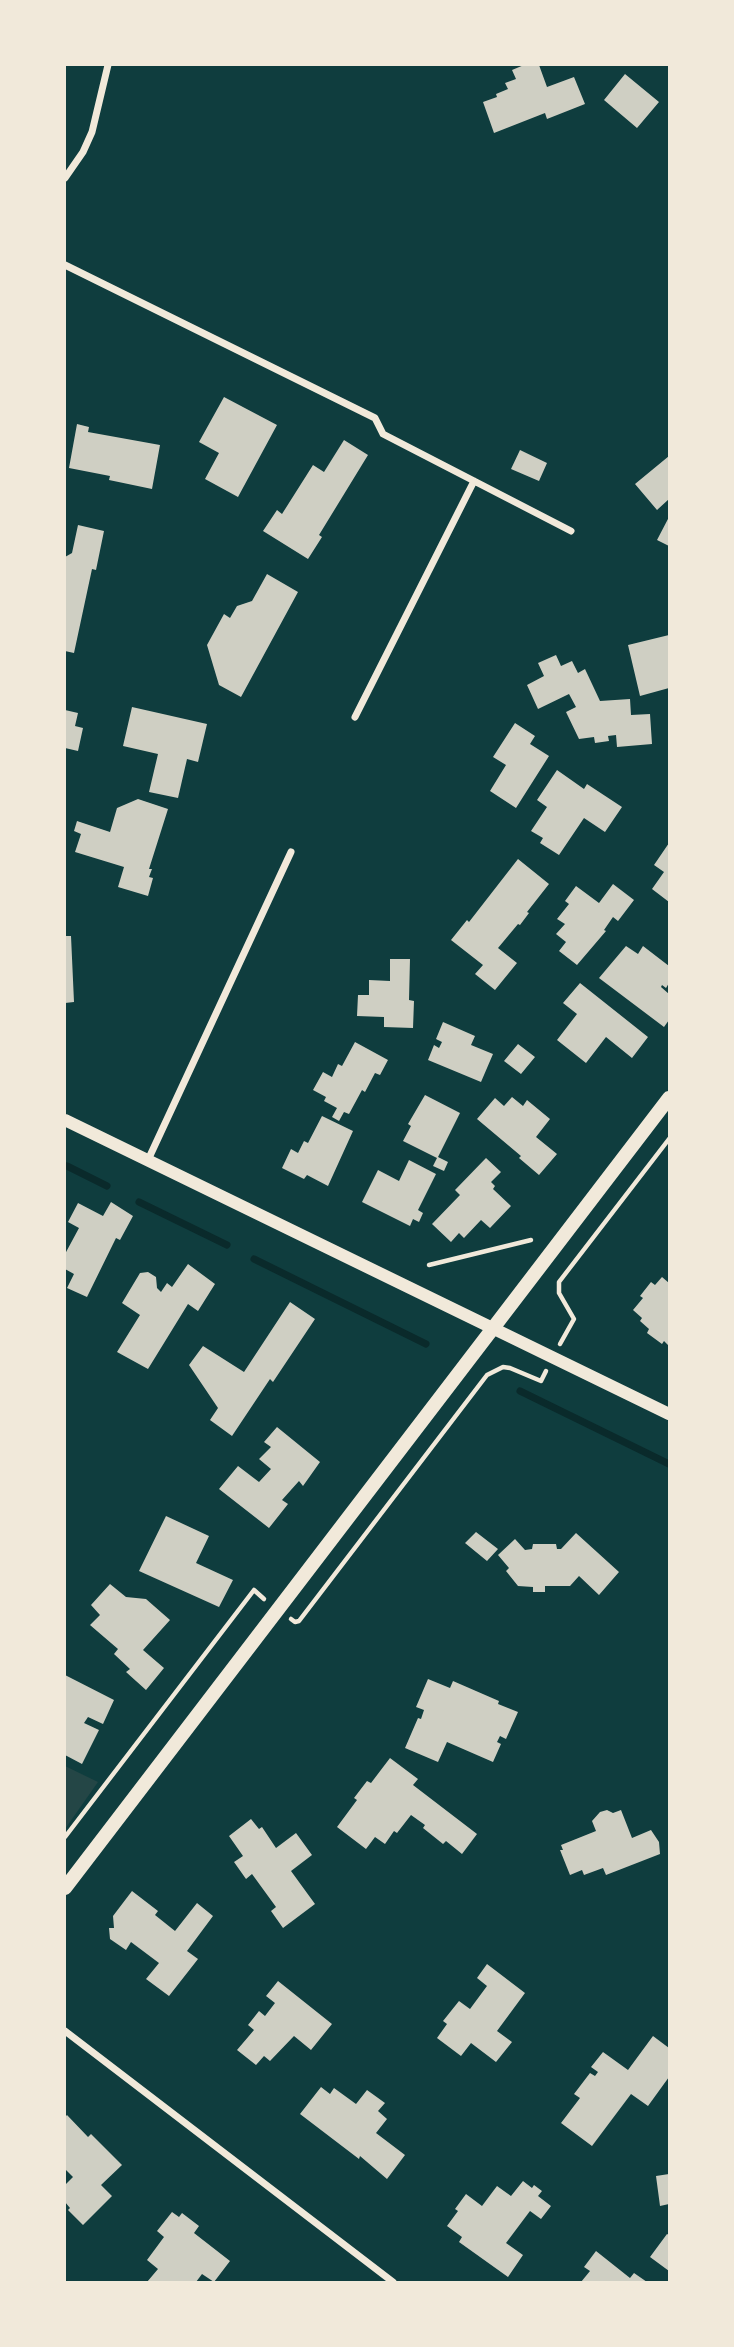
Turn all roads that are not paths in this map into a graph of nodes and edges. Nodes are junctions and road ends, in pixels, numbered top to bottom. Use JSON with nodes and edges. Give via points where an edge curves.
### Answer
{"nodes":[{"id":1,"x":107,"y":65,"type":"edge"},
{"id":2,"x":65,"y":178,"type":"edge"},
{"id":3,"x":65,"y":265,"type":"edge"},
{"id":4,"x":474,"y":481,"type":"junction"},
{"id":5,"x":571,"y":531,"type":"dead end"},
{"id":6,"x":355,"y":717,"type":"dead end"},
{"id":7,"x":291,"y":852,"type":"dead end"},
{"id":8,"x":669,"y":1098,"type":"edge"},
{"id":9,"x":65,"y":1120,"type":"edge"},
{"id":10,"x":148,"y":1160,"type":"junction"},
{"id":11,"x":494,"y":1327,"type":"junction"},
{"id":12,"x":669,"y":1414,"type":"edge"},
{"id":13,"x":65,"y":1888,"type":"edge"},
{"id":14,"x":65,"y":2031,"type":"edge"},
{"id":15,"x":393,"y":2282,"type":"edge"}],
"edges":[{"from":1,"to":2,"type":"street","via":[[92,132]]},
{"from":3,"to":4,"type":"street","via":[[375,418],[383,435]]},
{"from":4,"to":5,"type":"street"},
{"from":4,"to":6,"type":"street"},
{"from":7,"to":10,"type":"street"},
{"from":8,"to":11,"type":"main road"},
{"from":9,"to":10,"type":"street"},
{"from":10,"to":11,"type":"street"},
{"from":11,"to":12,"type":"street"},
{"from":11,"to":13,"type":"main road"},
{"from":14,"to":15,"type":"street"}]}
